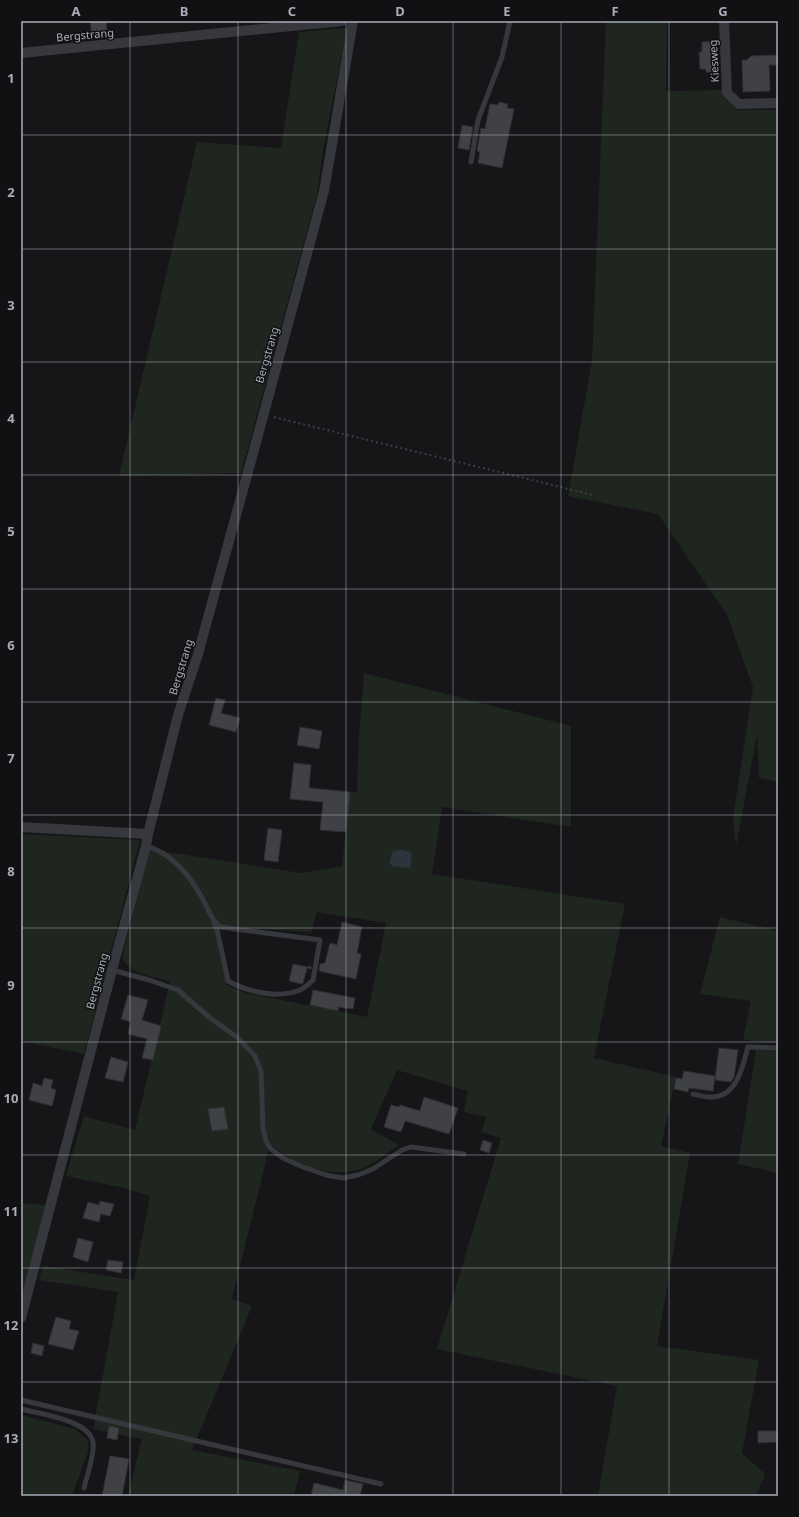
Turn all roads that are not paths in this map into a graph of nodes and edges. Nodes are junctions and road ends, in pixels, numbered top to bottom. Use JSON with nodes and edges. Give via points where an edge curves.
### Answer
{"nodes":[{"id":1,"x":342,"y":21,"type":"edge"},
{"id":2,"x":353,"y":21,"type":"edge"},
{"id":3,"x":510,"y":21,"type":"edge"},
{"id":4,"x":724,"y":21,"type":"edge"},
{"id":5,"x":21,"y":53,"type":"edge"},
{"id":6,"x":778,"y":103,"type":"edge"},
{"id":7,"x":471,"y":162,"type":"dead end"},
{"id":8,"x":21,"y":827,"type":"edge"},
{"id":9,"x":148,"y":834,"type":"junction"},
{"id":10,"x":146,"y":846,"type":"junction"},
{"id":11,"x":214,"y":922,"type":"junction"},
{"id":12,"x":112,"y":970,"type":"junction"},
{"id":13,"x":778,"y":1048,"type":"edge"},
{"id":14,"x":693,"y":1094,"type":"dead end"},
{"id":15,"x":464,"y":1154,"type":"dead end"},
{"id":16,"x":21,"y":1318,"type":"edge"},
{"id":17,"x":21,"y":1400,"type":"edge"},
{"id":18,"x":21,"y":1409,"type":"edge"},
{"id":19,"x":381,"y":1484,"type":"dead end"},
{"id":20,"x":84,"y":1488,"type":"dead end"}],
"edges":[{"from":1,"to":5,"type":"street","name":"Bergstrang"},
{"from":2,"to":9,"type":"street","name":"Bergstrang","via":[[324,191],[198,654],[178,715]]},
{"from":3,"to":7,"type":"lane","via":[[502,57],[478,120]]},
{"from":4,"to":6,"type":"street","name":"Kiesweg","via":[[727,93],[739,104]]},
{"from":8,"to":9,"type":"street"},
{"from":9,"to":10,"type":"street","name":"Bergstrang"},
{"from":10,"to":11,"type":"lane","via":[[168,856],[186,874],[198,890]]},
{"from":10,"to":12,"type":"street","name":"Bergstrang"},
{"from":11,"to":11,"type":"lane","via":[[220,927],[231,929],[320,940],[312,980],[301,990],[286,993],[248,989],[228,981]]},
{"from":12,"to":15,"type":"lane","via":[[178,990],[237,1037],[255,1056],[261,1071],[263,1128],[266,1140],[271,1149],[283,1158],[326,1175],[343,1178],[358,1176],[411,1147]]},
{"from":12,"to":16,"type":"street","name":"Bergstrang"},
{"from":13,"to":14,"type":"lane","via":[[748,1047],[742,1072],[728,1091],[719,1096],[708,1097]]},
{"from":17,"to":19,"type":"lane"},
{"from":18,"to":20,"type":"lane","via":[[74,1423],[91,1436],[93,1452]]}]}
